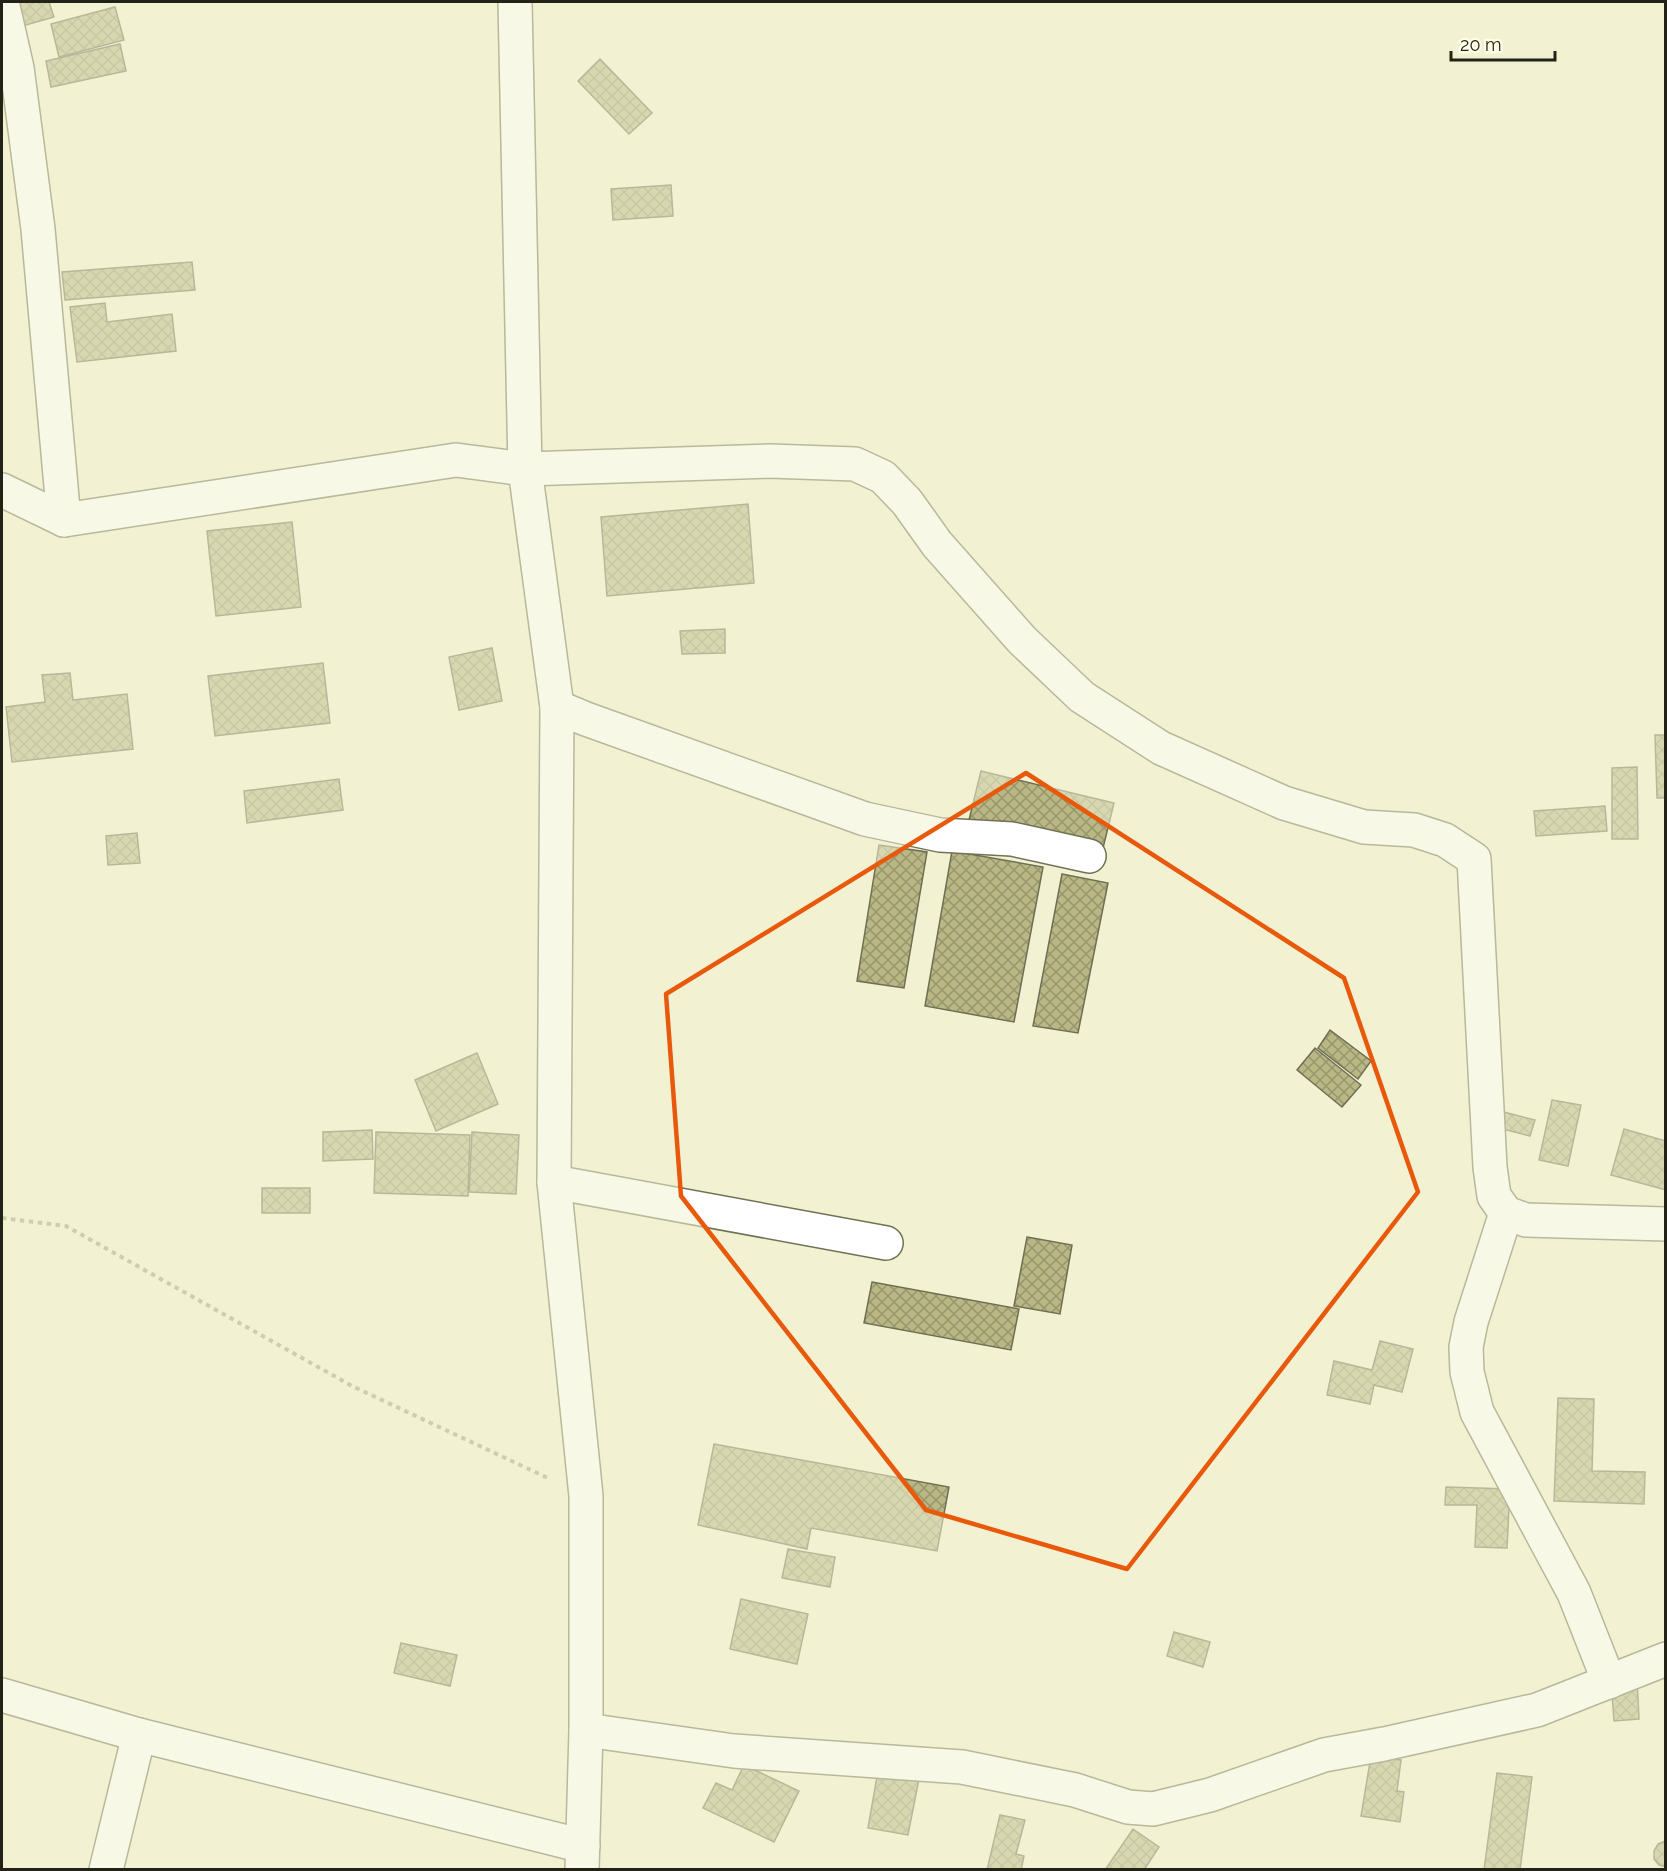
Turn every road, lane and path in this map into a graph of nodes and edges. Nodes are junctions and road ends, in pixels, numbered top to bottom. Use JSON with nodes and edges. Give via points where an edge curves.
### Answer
{"nodes":[{"id":1,"x":2,"y":2,"type":"edge"},
{"id":2,"x":515,"y":2,"type":"edge"},
{"id":3,"x":525,"y":469,"type":"junction"},
{"id":4,"x":2,"y":490,"type":"edge"},
{"id":5,"x":64,"y":520,"type":"junction"},
{"id":6,"x":557,"y":707,"type":"junction"},
{"id":7,"x":1089,"y":856,"type":"dead end"},
{"id":8,"x":554,"y":1182,"type":"junction"},
{"id":9,"x":1506,"y":1213,"type":"junction"},
{"id":10,"x":2,"y":1218,"type":"edge"},
{"id":11,"x":1665,"y":1224,"type":"edge"},
{"id":12,"x":886,"y":1243,"type":"dead end"},
{"id":13,"x":586,"y":1496,"type":"junction"},
{"id":14,"x":1665,"y":1659,"type":"edge"},
{"id":15,"x":1609,"y":1682,"type":"junction"},
{"id":16,"x":2,"y":1695,"type":"edge"},
{"id":17,"x":586,"y":1730,"type":"junction"},
{"id":18,"x":139,"y":1735,"type":"junction"},
{"id":19,"x":583,"y":1858,"type":"edge"},
{"id":20,"x":106,"y":1869,"type":"edge"}],
"edges":[{"from":1,"to":5,"type":"street","via":[[17,68],[38,229]]},
{"from":2,"to":3,"type":"street"},
{"from":3,"to":5,"type":"street","via":[[456,460]]},
{"from":3,"to":6,"type":"street"},
{"from":3,"to":9,"type":"street","via":[[770,461],[855,464],[883,477],[1022,640],[1082,697],[1161,748],[1284,803],[1364,827],[1414,830],[1445,840],[1474,859],[1490,1167],[1494,1196]]},
{"from":4,"to":5,"type":"street"},
{"from":6,"to":7,"type":"street","via":[[865,819],[940,835],[1012,839]]},
{"from":6,"to":8,"type":"street"},
{"from":8,"to":12,"type":"street"},
{"from":8,"to":13,"type":"street"},
{"from":9,"to":11,"type":"street","via":[[1526,1220]]},
{"from":9,"to":15,"type":"street","via":[[1471,1322],[1467,1372],[1477,1412],[1574,1593]]},
{"from":10,"to":13,"type":"path","via":[[66,1226],[352,1386]]},
{"from":13,"to":17,"type":"street"},
{"from":14,"to":15,"type":"street"},
{"from":15,"to":17,"type":"street","via":[[1537,1710],[1324,1755],[1210,1795],[1154,1809],[1128,1807],[1075,1790],[962,1767],[734,1751]]},
{"from":16,"to":18,"type":"street"},
{"from":17,"to":19,"type":"street"},
{"from":18,"to":19,"type":"street"},
{"from":18,"to":20,"type":"street"}]}
